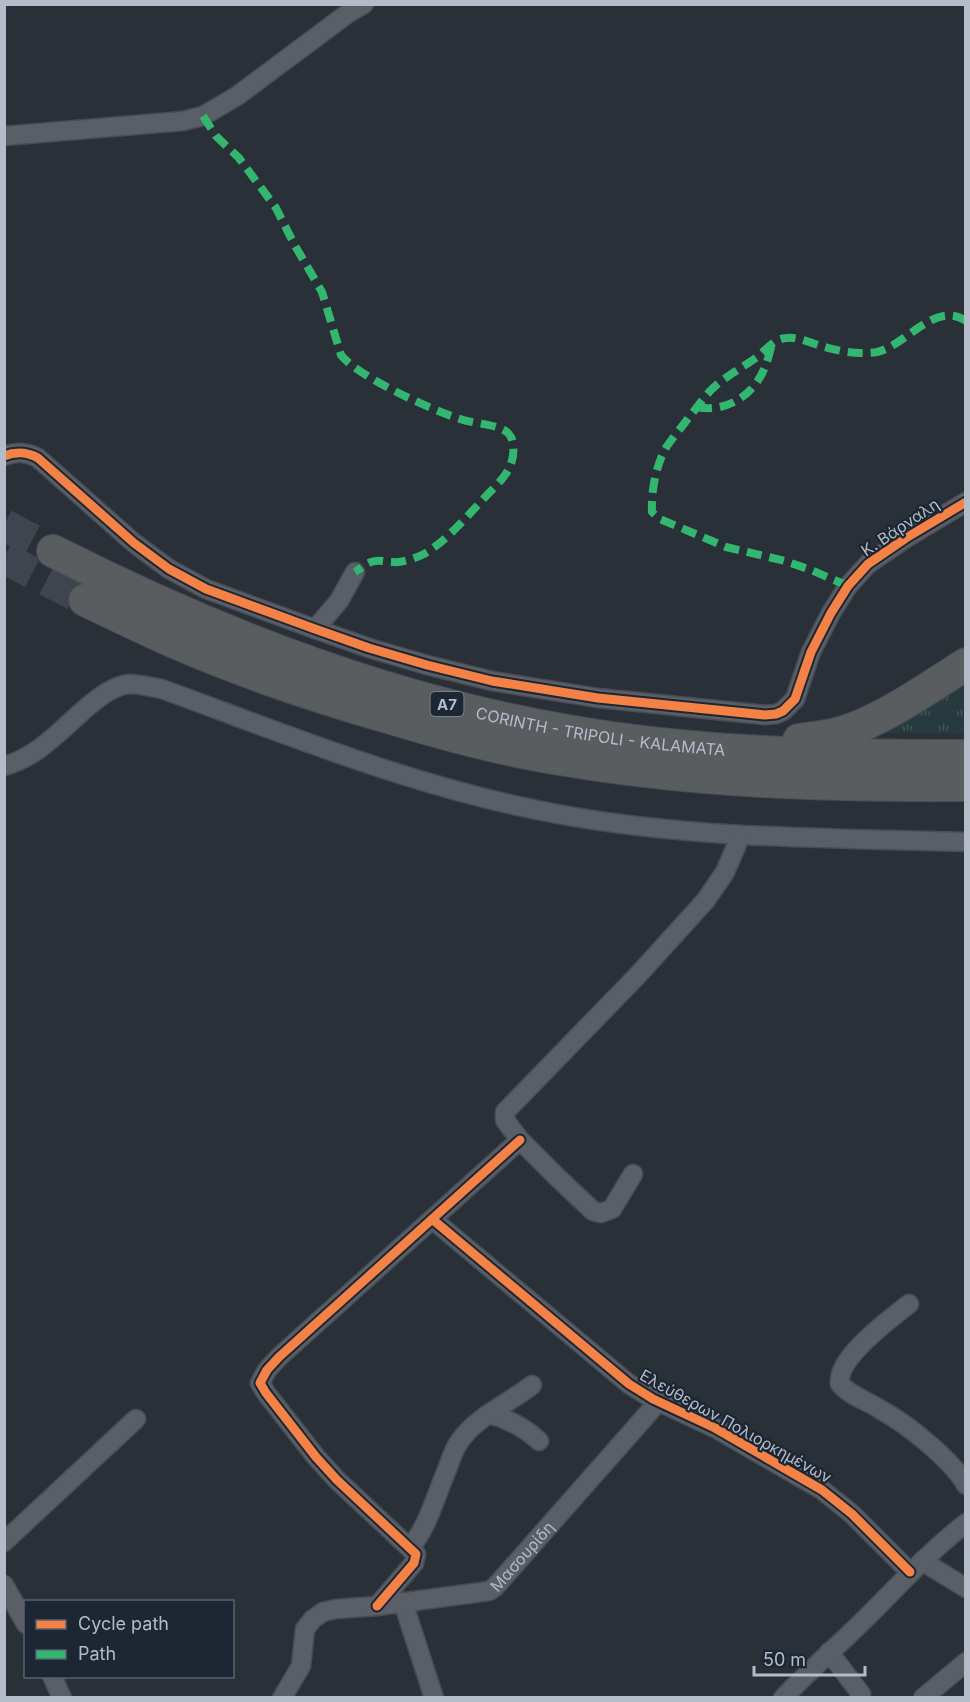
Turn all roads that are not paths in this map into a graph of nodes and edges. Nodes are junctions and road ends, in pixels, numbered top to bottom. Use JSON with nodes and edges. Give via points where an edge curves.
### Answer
{"nodes":[{"id":1,"x":364,"y":4,"type":"edge"},
{"id":2,"x":4,"y":136,"type":"edge"},
{"id":3,"x":4,"y":456,"type":"edge"},
{"id":4,"x":966,"y":502,"type":"edge"},
{"id":5,"x":53,"y":551,"type":"tunnel mouth"},
{"id":6,"x":356,"y":572,"type":"dead end"},
{"id":7,"x":85,"y":600,"type":"tunnel mouth"},
{"id":8,"x":315,"y":629,"type":"junction"},
{"id":9,"x":966,"y":664,"type":"edge"},
{"id":10,"x":616,"y":753,"type":"junction"},
{"id":11,"x":966,"y":756,"type":"edge"},
{"id":12,"x":4,"y":766,"type":"edge"},
{"id":13,"x":966,"y":785,"type":"edge"},
{"id":14,"x":966,"y":806,"type":"edge"},
{"id":15,"x":741,"y":835,"type":"junction"},
{"id":16,"x":966,"y":842,"type":"edge"},
{"id":17,"x":520,"y":1140,"type":"junction"},
{"id":18,"x":633,"y":1174,"type":"dead end"},
{"id":19,"x":432,"y":1220,"type":"junction"},
{"id":20,"x":909,"y":1304,"type":"dead end"},
{"id":21,"x":532,"y":1384,"type":"dead end"},
{"id":22,"x":659,"y":1401,"type":"junction"},
{"id":23,"x":489,"y":1414,"type":"junction"},
{"id":24,"x":136,"y":1419,"type":"dead end"},
{"id":25,"x":539,"y":1441,"type":"dead end"},
{"id":26,"x":966,"y":1485,"type":"edge"},
{"id":27,"x":966,"y":1523,"type":"edge"},
{"id":28,"x":4,"y":1542,"type":"edge"},
{"id":29,"x":410,"y":1548,"type":"junction"},
{"id":30,"x":916,"y":1567,"type":"junction"},
{"id":31,"x":4,"y":1585,"type":"edge"},
{"id":32,"x":966,"y":1588,"type":"edge"},
{"id":33,"x":403,"y":1602,"type":"junction"},
{"id":34,"x":377,"y":1605,"type":"junction"},
{"id":35,"x":24,"y":1620,"type":"edge"},
{"id":36,"x":829,"y":1652,"type":"junction"},
{"id":37,"x":966,"y":1662,"type":"edge"},
{"id":38,"x":52,"y":1678,"type":"edge"},
{"id":39,"x":861,"y":1694,"type":"dead end"},
{"id":40,"x":62,"y":1698,"type":"edge"},
{"id":41,"x":282,"y":1698,"type":"edge"},
{"id":42,"x":434,"y":1698,"type":"edge"},
{"id":43,"x":783,"y":1698,"type":"edge"},
{"id":44,"x":923,"y":1698,"type":"edge"}],
"edges":[{"from":1,"to":2,"type":"street","via":[[203,116]]},
{"from":3,"to":8,"type":"street","via":[[21,452],[38,458],[169,569],[206,589]]},
{"from":4,"to":8,"type":"street","name":"Κ. Βάρναλη","via":[[868,564],[848,586],[811,652],[798,692],[789,706],[776,714],[598,698],[527,687],[427,665]]},
{"from":5,"to":10,"type":"highway","name":"CORINTH - TRIPOLI - KALAMATA","number":"Α7","via":[[179,613],[321,667],[465,709],[554,729]]},
{"from":6,"to":8,"type":"street","via":[[339,601]]},
{"from":7,"to":10,"type":"highway","name":"CORINTH - TRIPOLI - KALAMATA","number":"Α7","via":[[172,641],[274,681],[468,740],[559,759]]},
{"from":9,"to":10,"type":"highway","via":[[866,724],[840,733],[789,741]]},
{"from":10,"to":11,"type":"highway","name":"CORINTH - TRIPOLI - KALAMATA","number":"Α7","via":[[740,751]]},
{"from":10,"to":13,"type":"highway","name":"CORINTH - TRIPOLI - KALAMATA","number":"Α7","via":[[705,777]]},
{"from":10,"to":14,"type":"highway","via":[[661,779]]},
{"from":12,"to":15,"type":"street","via":[[39,749],[111,689],[145,685],[362,761],[502,803],[625,825]]},
{"from":15,"to":16,"type":"street"},
{"from":15,"to":17,"type":"street","via":[[725,872],[706,900],[505,1112],[505,1120]]},
{"from":17,"to":18,"type":"street","via":[[597,1212],[612,1209]]},
{"from":17,"to":19,"type":"street"},
{"from":19,"to":22,"type":"street","name":"Ελεύθερων Πολιορκημένων","via":[[611,1370]]},
{"from":19,"to":29,"type":"street","via":[[279,1357],[260,1383],[337,1480]]},
{"from":20,"to":26,"type":"street","via":[[856,1350],[841,1371],[840,1384],[920,1437]]},
{"from":21,"to":23,"type":"street"},
{"from":22,"to":30,"type":"street","name":"Ελεύθερων Πολιορκημένων","via":[[822,1490]]},
{"from":22,"to":33,"type":"street","name":"Μασουρίδη","via":[[495,1587]]},
{"from":23,"to":25,"type":"street","via":[[519,1426]]},
{"from":23,"to":29,"type":"street","via":[[475,1423],[457,1445],[425,1524]]},
{"from":24,"to":28,"type":"street"},
{"from":27,"to":30,"type":"street"},
{"from":29,"to":34,"type":"street","via":[[416,1554],[415,1560]]},
{"from":30,"to":32,"type":"street","name":"Ελεύθερων Πολιορκημένων"},
{"from":30,"to":36,"type":"street"},
{"from":31,"to":35,"type":"street"},
{"from":33,"to":34,"type":"street","name":"Μασουρίδη"},
{"from":33,"to":42,"type":"street"},
{"from":34,"to":41,"type":"street","name":"Μασουρίδη","via":[[332,1609],[310,1621],[303,1636],[302,1666]]},
{"from":36,"to":39,"type":"street"},
{"from":36,"to":43,"type":"street"},
{"from":37,"to":44,"type":"street"},
{"from":38,"to":40,"type":"street"}]}
